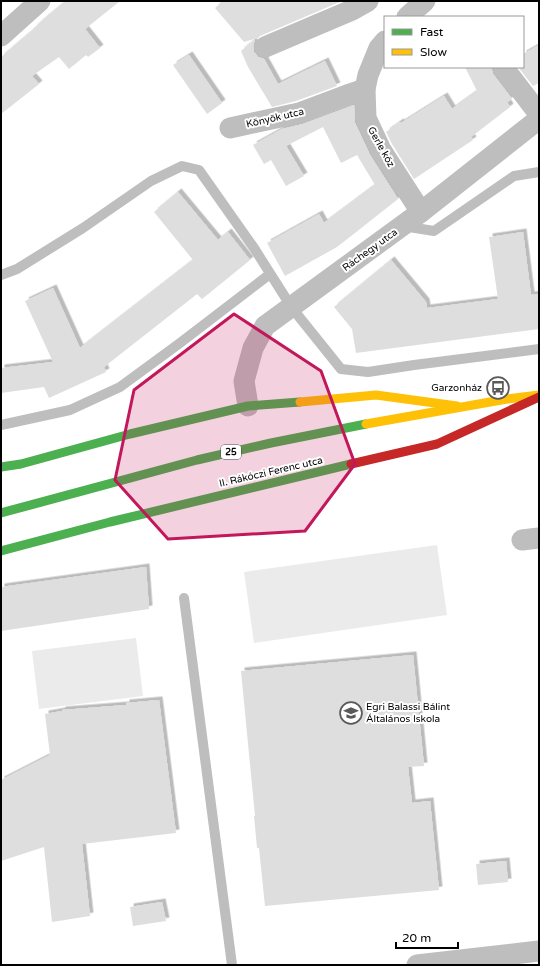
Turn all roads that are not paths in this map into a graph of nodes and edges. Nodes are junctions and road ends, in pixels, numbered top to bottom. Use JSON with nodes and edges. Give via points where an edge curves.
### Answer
{"nodes":[{"id":1,"x":40,"y":1,"type":"edge"},
{"id":2,"x":368,"y":1,"type":"edge"},
{"id":3,"x":425,"y":1,"type":"edge"},
{"id":4,"x":409,"y":16,"type":"edge"},
{"id":5,"x":1,"y":36,"type":"edge"},
{"id":6,"x":384,"y":42,"type":"edge"},
{"id":7,"x":265,"y":47,"type":"dead end"},
{"id":8,"x":504,"y":68,"type":"edge"},
{"id":9,"x":367,"y":82,"type":"junction"},
{"id":10,"x":539,"y":114,"type":"edge"},
{"id":11,"x":539,"y":119,"type":"edge"},
{"id":12,"x":230,"y":128,"type":"dead end"},
{"id":13,"x":539,"y":172,"type":"edge"},
{"id":14,"x":422,"y":212,"type":"junction"},
{"id":15,"x":403,"y":226,"type":"junction"},
{"id":16,"x":1,"y":274,"type":"edge"},
{"id":17,"x":270,"y":274,"type":"junction"},
{"id":18,"x":292,"y":308,"type":"junction"},
{"id":19,"x":539,"y":349,"type":"edge"},
{"id":20,"x":539,"y":396,"type":"edge"},
{"id":21,"x":248,"y":406,"type":"junction"},
{"id":22,"x":464,"y":407,"type":"junction"},
{"id":23,"x":1,"y":425,"type":"edge"},
{"id":24,"x":1,"y":467,"type":"edge"},
{"id":25,"x":1,"y":513,"type":"edge"},
{"id":26,"x":1,"y":551,"type":"edge"},
{"id":27,"x":184,"y":598,"type":"dead end"},
{"id":28,"x":536,"y":951,"type":"edge"},
{"id":29,"x":232,"y":965,"type":"edge"},
{"id":30,"x":417,"y":965,"type":"edge"}],
"edges":[{"from":1,"to":5,"type":"street"},
{"from":2,"to":7,"type":"street"},
{"from":3,"to":4,"type":"street"},
{"from":6,"to":9,"type":"street","via":[[379,48]]},
{"from":8,"to":10,"type":"street"},
{"from":9,"to":12,"type":"street","name":"Könyök utca","via":[[347,95],[299,113]]},
{"from":9,"to":14,"type":"street","name":"Gerle köz","via":[[366,118],[381,150]]},
{"from":11,"to":14,"type":"street","name":"Ráchegy utca"},
{"from":13,"to":15,"type":"lane","via":[[514,176],[434,231]]},
{"from":14,"to":15,"type":"street","name":"Ráchegy utca"},
{"from":15,"to":18,"type":"street","name":"Ráchegy utca"},
{"from":16,"to":17,"type":"lane","via":[[17,269],[151,181],[182,166],[199,170]]},
{"from":17,"to":18,"type":"lane"},
{"from":17,"to":23,"type":"lane","via":[[120,386],[70,410]]},
{"from":18,"to":19,"type":"lane","via":[[341,369],[368,372]]},
{"from":18,"to":21,"type":"street","name":"Ráchegy utca","via":[[265,326],[253,348],[244,381]]},
{"from":20,"to":22,"type":"main road","name":"II. Rákóczi Ferenc utca","number":"25"},
{"from":20,"to":26,"type":"main road","name":"II. Rákóczi Ferenc utca","via":[[437,444],[110,522]]},
{"from":21,"to":22,"type":"main road","name":"II. Rákóczi Ferenc utca","via":[[376,395]]},
{"from":21,"to":24,"type":"main road","name":"II. Rákóczi Ferenc utca"},
{"from":22,"to":25,"type":"main road","name":"II. Rákóczi Ferenc utca","number":"25","via":[[249,448]]},
{"from":27,"to":29,"type":"lane"},
{"from":28,"to":30,"type":"street"}]}
